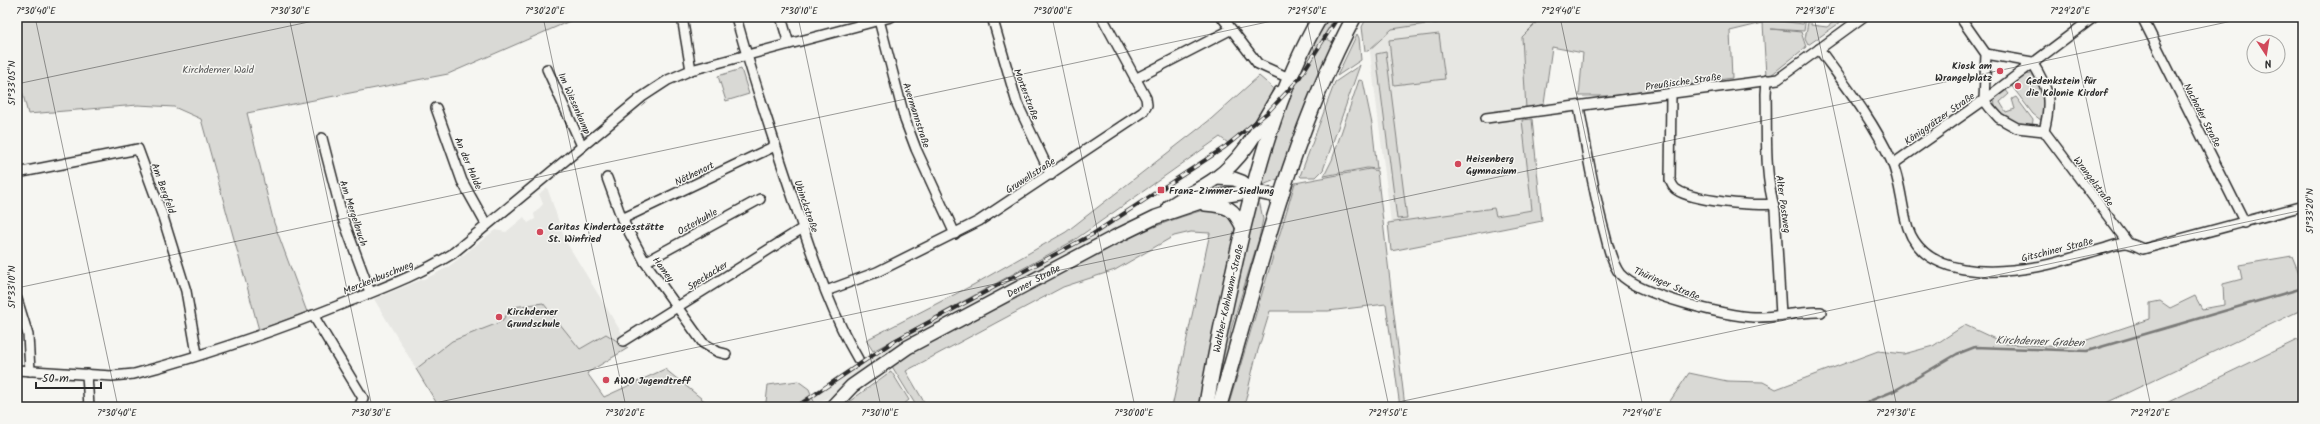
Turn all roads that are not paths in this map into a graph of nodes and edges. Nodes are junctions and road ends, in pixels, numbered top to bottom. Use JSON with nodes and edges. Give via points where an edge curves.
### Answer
{"nodes":[{"id":1,"x":682,"y":17,"type":"edge"},
{"id":2,"x":736,"y":17,"type":"edge"},
{"id":3,"x":781,"y":17,"type":"edge"},
{"id":4,"x":891,"y":17,"type":"edge"},
{"id":5,"x":992,"y":17,"type":"edge"},
{"id":6,"x":1102,"y":17,"type":"edge"},
{"id":7,"x":1222,"y":17,"type":"edge"},
{"id":8,"x":1320,"y":17,"type":"edge"},
{"id":9,"x":1354,"y":17,"type":"edge"},
{"id":10,"x":1863,"y":17,"type":"edge"},
{"id":11,"x":1960,"y":17,"type":"edge"},
{"id":12,"x":2094,"y":17,"type":"edge"},
{"id":13,"x":2142,"y":17,"type":"edge"},
{"id":14,"x":879,"y":20,"type":"junction"},
{"id":15,"x":1230,"y":30,"type":"junction"},
{"id":16,"x":789,"y":44,"type":"junction"},
{"id":17,"x":1819,"y":49,"type":"junction"},
{"id":18,"x":1986,"y":54,"type":"junction"},
{"id":19,"x":746,"y":56,"type":"junction"},
{"id":20,"x":2032,"y":62,"type":"junction"},
{"id":21,"x":547,"y":69,"type":"dead end"},
{"id":22,"x":691,"y":70,"type":"junction"},
{"id":23,"x":1289,"y":78,"type":"junction"},
{"id":24,"x":1135,"y":79,"type":"junction"},
{"id":25,"x":1768,"y":80,"type":"junction"},
{"id":26,"x":1671,"y":94,"type":"junction"},
{"id":27,"x":1984,"y":100,"type":"junction"},
{"id":28,"x":1579,"y":107,"type":"junction"},
{"id":29,"x":436,"y":108,"type":"dead end"},
{"id":30,"x":1486,"y":118,"type":"dead end"},
{"id":31,"x":2044,"y":131,"type":"junction"},
{"id":32,"x":322,"y":138,"type":"dead end"},
{"id":33,"x":582,"y":146,"type":"junction"},
{"id":34,"x":775,"y":146,"type":"junction"},
{"id":35,"x":1893,"y":164,"type":"junction"},
{"id":36,"x":17,"y":172,"type":"edge"},
{"id":37,"x":1052,"y":175,"type":"junction"},
{"id":38,"x":607,"y":178,"type":"dead end"},
{"id":39,"x":1216,"y":178,"type":"junction"},
{"id":40,"x":1253,"y":191,"type":"junction"},
{"id":41,"x":1281,"y":197,"type":"junction"},
{"id":42,"x":760,"y":199,"type":"dead end"},
{"id":43,"x":1197,"y":203,"type":"junction"},
{"id":44,"x":1773,"y":204,"type":"junction"},
{"id":45,"x":2303,"y":206,"type":"edge"},
{"id":46,"x":1156,"y":217,"type":"junction"},
{"id":47,"x":622,"y":220,"type":"junction"},
{"id":48,"x":2245,"y":223,"type":"junction"},
{"id":49,"x":486,"y":224,"type":"junction"},
{"id":50,"x":803,"y":228,"type":"junction"},
{"id":51,"x":1243,"y":228,"type":"junction"},
{"id":52,"x":956,"y":234,"type":"junction"},
{"id":53,"x":2128,"y":242,"type":"junction"},
{"id":54,"x":645,"y":262,"type":"junction"},
{"id":55,"x":826,"y":291,"type":"junction"},
{"id":56,"x":370,"y":292,"type":"junction"},
{"id":57,"x":17,"y":299,"type":"edge"},
{"id":58,"x":678,"y":306,"type":"junction"},
{"id":59,"x":1821,"y":312,"type":"dead end"},
{"id":60,"x":313,"y":315,"type":"junction"},
{"id":61,"x":1781,"y":315,"type":"junction"},
{"id":62,"x":622,"y":341,"type":"dead end"},
{"id":63,"x":197,"y":354,"type":"junction"},
{"id":64,"x":726,"y":354,"type":"dead end"},
{"id":65,"x":858,"y":359,"type":"dead end"},
{"id":66,"x":17,"y":370,"type":"edge"},
{"id":67,"x":30,"y":371,"type":"junction"},
{"id":68,"x":87,"y":374,"type":"junction"},
{"id":69,"x":89,"y":407,"type":"edge"},
{"id":70,"x":359,"y":407,"type":"edge"},
{"id":71,"x":832,"y":407,"type":"edge"},
{"id":72,"x":1206,"y":407,"type":"edge"},
{"id":73,"x":1219,"y":407,"type":"edge"}],
"edges":[{"from":1,"to":22,"type":"street"},
{"from":2,"to":19,"type":"street"},
{"from":3,"to":16,"type":"street"},
{"from":4,"to":14,"type":"street","name":"Merckenbuschweg"},
{"from":5,"to":37,"type":"street","name":"Morterstraße","via":[[1017,103]]},
{"from":6,"to":24,"type":"street","name":"Gruwellstraße"},
{"from":7,"to":15,"type":"street"},
{"from":8,"to":23,"type":"main road"},
{"from":9,"to":41,"type":"main road","name":"Walther-Kohlmann-Straße","via":[[1321,85]]},
{"from":10,"to":17,"type":"street","name":"Preußische Straße"},
{"from":11,"to":18,"type":"street"},
{"from":12,"to":20,"type":"street","name":"Königgrätzer Straße"},
{"from":13,"to":48,"type":"street","name":"Nachoder Straße"},
{"from":14,"to":16,"type":"street","name":"Merckenbuschweg"},
{"from":14,"to":52,"type":"street","name":"Avermannstraße","via":[[905,120]]},
{"from":15,"to":23,"type":"street","via":[[1258,64]]},
{"from":15,"to":24,"type":"street"},
{"from":16,"to":19,"type":"street","name":"Merckenbuschweg"},
{"from":17,"to":25,"type":"street","name":"Preußische Straße","via":[[1778,78]]},
{"from":17,"to":35,"type":"street","name":"Gitschiner Straße","via":[[1867,115]]},
{"from":18,"to":20,"type":"street"},
{"from":18,"to":27,"type":"street"},
{"from":19,"to":22,"type":"street","name":"Merckenbuschweg"},
{"from":19,"to":34,"type":"street","name":"Ubinckstraße"},
{"from":20,"to":27,"type":"street","name":"Königgrätzer Straße"},
{"from":20,"to":31,"type":"street","via":[[2047,87],[2049,111]]},
{"from":21,"to":33,"type":"street","name":"Im Wiesenkamp"},
{"from":22,"to":33,"type":"street","name":"Merckenbuschweg","via":[[668,80],[642,97]]},
{"from":23,"to":39,"type":"main road","via":[[1246,149]]},
{"from":23,"to":40,"type":"main road","name":"Walther-Kohlmann-Straße"},
{"from":24,"to":37,"type":"street","name":"Gruwellstraße","via":[[1146,98],[1147,105],[1143,112]]},
{"from":25,"to":26,"type":"street","name":"Preußische Straße"},
{"from":25,"to":44,"type":"street","name":"Alter Postweg","via":[[1766,131],[1770,195]]},
{"from":26,"to":28,"type":"street","name":"Preußische Straße"},
{"from":26,"to":44,"type":"street","via":[[1672,186],[1683,192],[1720,201]]},
{"from":27,"to":31,"type":"street","via":[[1999,118],[2008,124],[2017,128]]},
{"from":27,"to":35,"type":"street","name":"Königgrätzer Straße"},
{"from":28,"to":30,"type":"street","name":"Preußische Straße"},
{"from":28,"to":61,"type":"street","name":"Thüringer Straße","via":[[1593,189],[1608,246],[1620,273],[1652,291],[1699,308],[1736,316]]},
{"from":29,"to":49,"type":"street","name":"An der Halde","via":[[462,181]]},
{"from":31,"to":53,"type":"street","name":"Wrangelstraße"},
{"from":32,"to":56,"type":"street","name":"Am Mergelbruch","via":[[342,212]]},
{"from":33,"to":49,"type":"street","name":"Merckenbuschweg"},
{"from":34,"to":47,"type":"street","name":"Nöthenort"},
{"from":34,"to":50,"type":"street","name":"Ubinckstraße"},
{"from":35,"to":53,"type":"street","name":"Gitschiner Straße","via":[[1910,233],[1921,248],[1946,264],[1974,271],[2009,272]]},
{"from":36,"to":63,"type":"street","name":"Am Bergfeld","via":[[138,149],[186,291]]},
{"from":37,"to":52,"type":"street","name":"Gruwellstraße"},
{"from":38,"to":47,"type":"street","name":"Hamey"},
{"from":39,"to":40,"type":"main road","via":[[1238,180]]},
{"from":39,"to":46,"type":"main road"},
{"from":40,"to":41,"type":"main road"},
{"from":40,"to":43,"type":"main road","name":"Derner Straße","via":[[1215,197]]},
{"from":40,"to":51,"type":"main road","name":"Walther-Kohlmann-Straße"},
{"from":41,"to":73,"type":"main road","name":"Walther-Kohlmann-Straße"},
{"from":42,"to":54,"type":"street","name":"Osterkuhle"},
{"from":43,"to":46,"type":"main road","name":"Derner Straße"},
{"from":43,"to":51,"type":"main road","via":[[1229,208],[1235,212]]},
{"from":44,"to":61,"type":"street","name":"Alter Postweg"},
{"from":45,"to":48,"type":"street"},
{"from":46,"to":71,"type":"main road","name":"Derner Straße","via":[[908,347],[852,386]]},
{"from":47,"to":54,"type":"street","name":"Hamey"},
{"from":48,"to":53,"type":"street","via":[[2224,226],[2143,249]]},
{"from":49,"to":56,"type":"street","name":"Merckenbuschweg","via":[[452,254],[432,267]]},
{"from":50,"to":55,"type":"street","name":"Ubinckstraße"},
{"from":50,"to":58,"type":"street","name":"Speckacker"},
{"from":51,"to":72,"type":"main road","name":"Walther-Kohlmann-Straße","via":[[1216,348]]},
{"from":52,"to":55,"type":"street","name":"Gruwellstraße","via":[[877,272]]},
{"from":54,"to":58,"type":"street","name":"Hamey"},
{"from":55,"to":65,"type":"street","name":"Ubinckstraße","via":[[841,329]]},
{"from":56,"to":60,"type":"street","name":"Merckenbuschweg"},
{"from":57,"to":67,"type":"street","via":[[28,336]]},
{"from":58,"to":62,"type":"street","name":"Speckacker"},
{"from":58,"to":64,"type":"street","name":"Hamey","via":[[703,343]]},
{"from":59,"to":61,"type":"street","via":[[1803,311]]},
{"from":60,"to":63,"type":"street","name":"Merckenbuschweg"},
{"from":60,"to":70,"type":"street","via":[[362,398]]},
{"from":63,"to":68,"type":"street","name":"Merckenbuschweg","via":[[134,374]]},
{"from":66,"to":67,"type":"street","name":"Merckenbuschweg"},
{"from":67,"to":68,"type":"street","name":"Merckenbuschweg"},
{"from":68,"to":69,"type":"street"}]}
